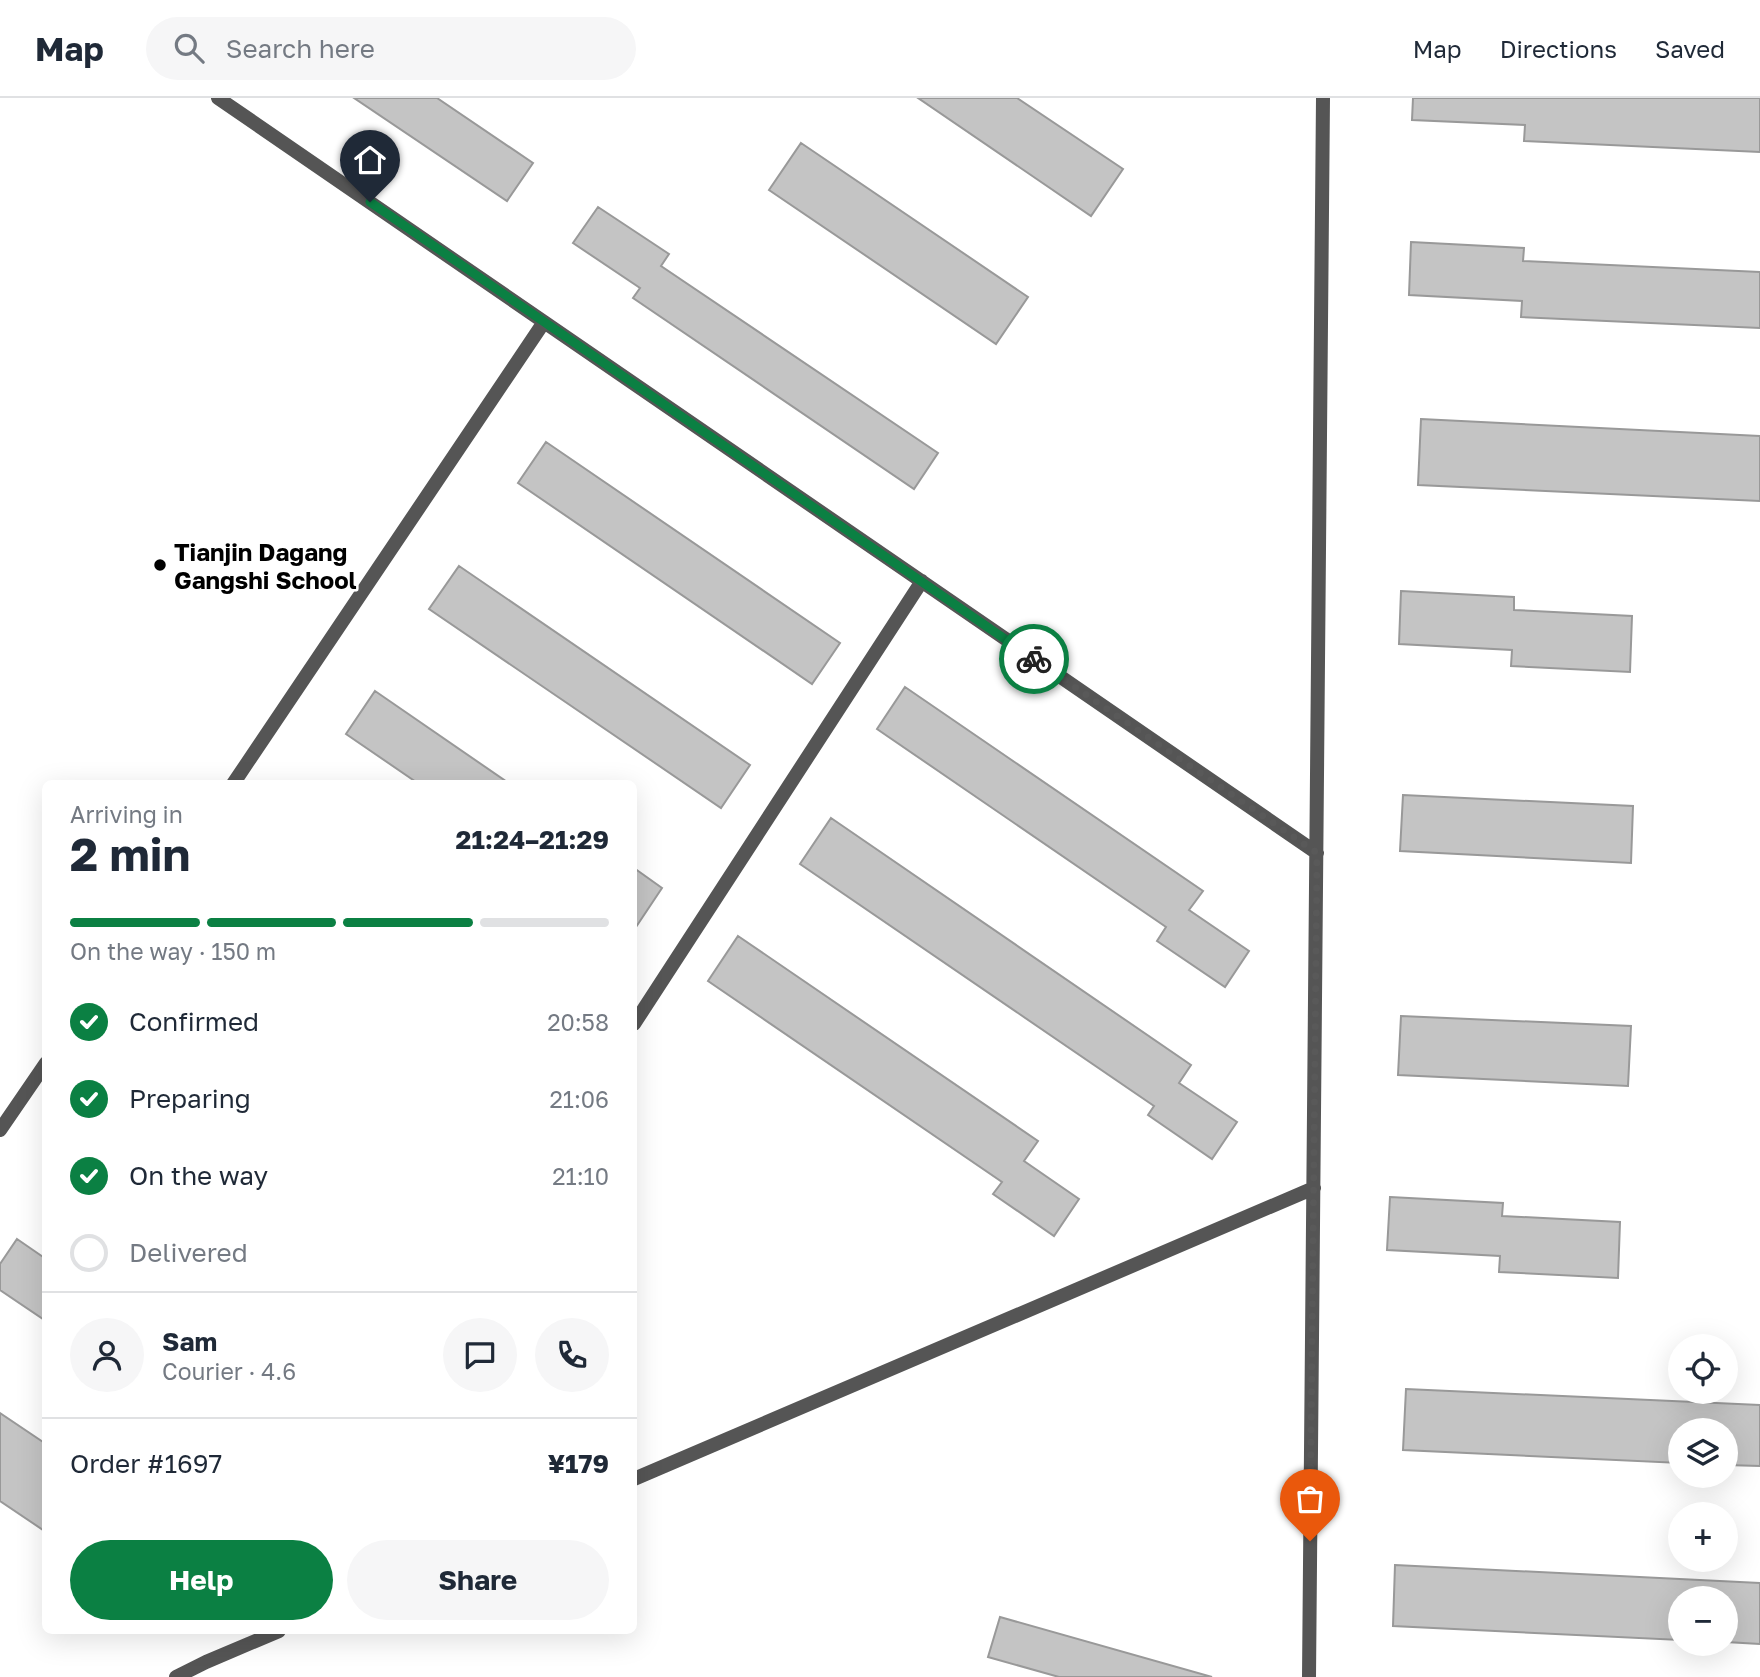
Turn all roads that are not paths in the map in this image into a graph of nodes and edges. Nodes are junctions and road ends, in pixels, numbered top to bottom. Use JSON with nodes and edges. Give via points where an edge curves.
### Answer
{"nodes":[{"id":1,"x":218,"y":98,"type":"edge"},
{"id":2,"x":1323,"y":98,"type":"edge"},
{"id":3,"x":544,"y":322,"type":"junction"},
{"id":4,"x":922,"y":581,"type":"junction"},
{"id":5,"x":236,"y":780,"type":"edge"},
{"id":6,"x":1317,"y":853,"type":"junction"},
{"id":7,"x":637,"y":1019,"type":"edge"},
{"id":8,"x":42,"y":1069,"type":"edge"},
{"id":9,"x":0,"y":1130,"type":"edge"},
{"id":10,"x":1314,"y":1188,"type":"junction"},
{"id":11,"x":637,"y":1478,"type":"edge"},
{"id":12,"x":272,"y":1634,"type":"edge"},
{"id":13,"x":176,"y":1677,"type":"edge"},
{"id":14,"x":1309,"y":1677,"type":"edge"}],
"edges":[{"from":1,"to":3,"type":"lane"},
{"from":2,"to":6,"type":"lane"},
{"from":3,"to":4,"type":"lane"},
{"from":3,"to":5,"type":"lane"},
{"from":4,"to":6,"type":"lane"},
{"from":4,"to":7,"type":"lane"},
{"from":6,"to":10,"type":"lane"},
{"from":8,"to":9,"type":"lane"},
{"from":10,"to":11,"type":"lane"},
{"from":10,"to":14,"type":"lane"},
{"from":12,"to":13,"type":"lane"}]}
